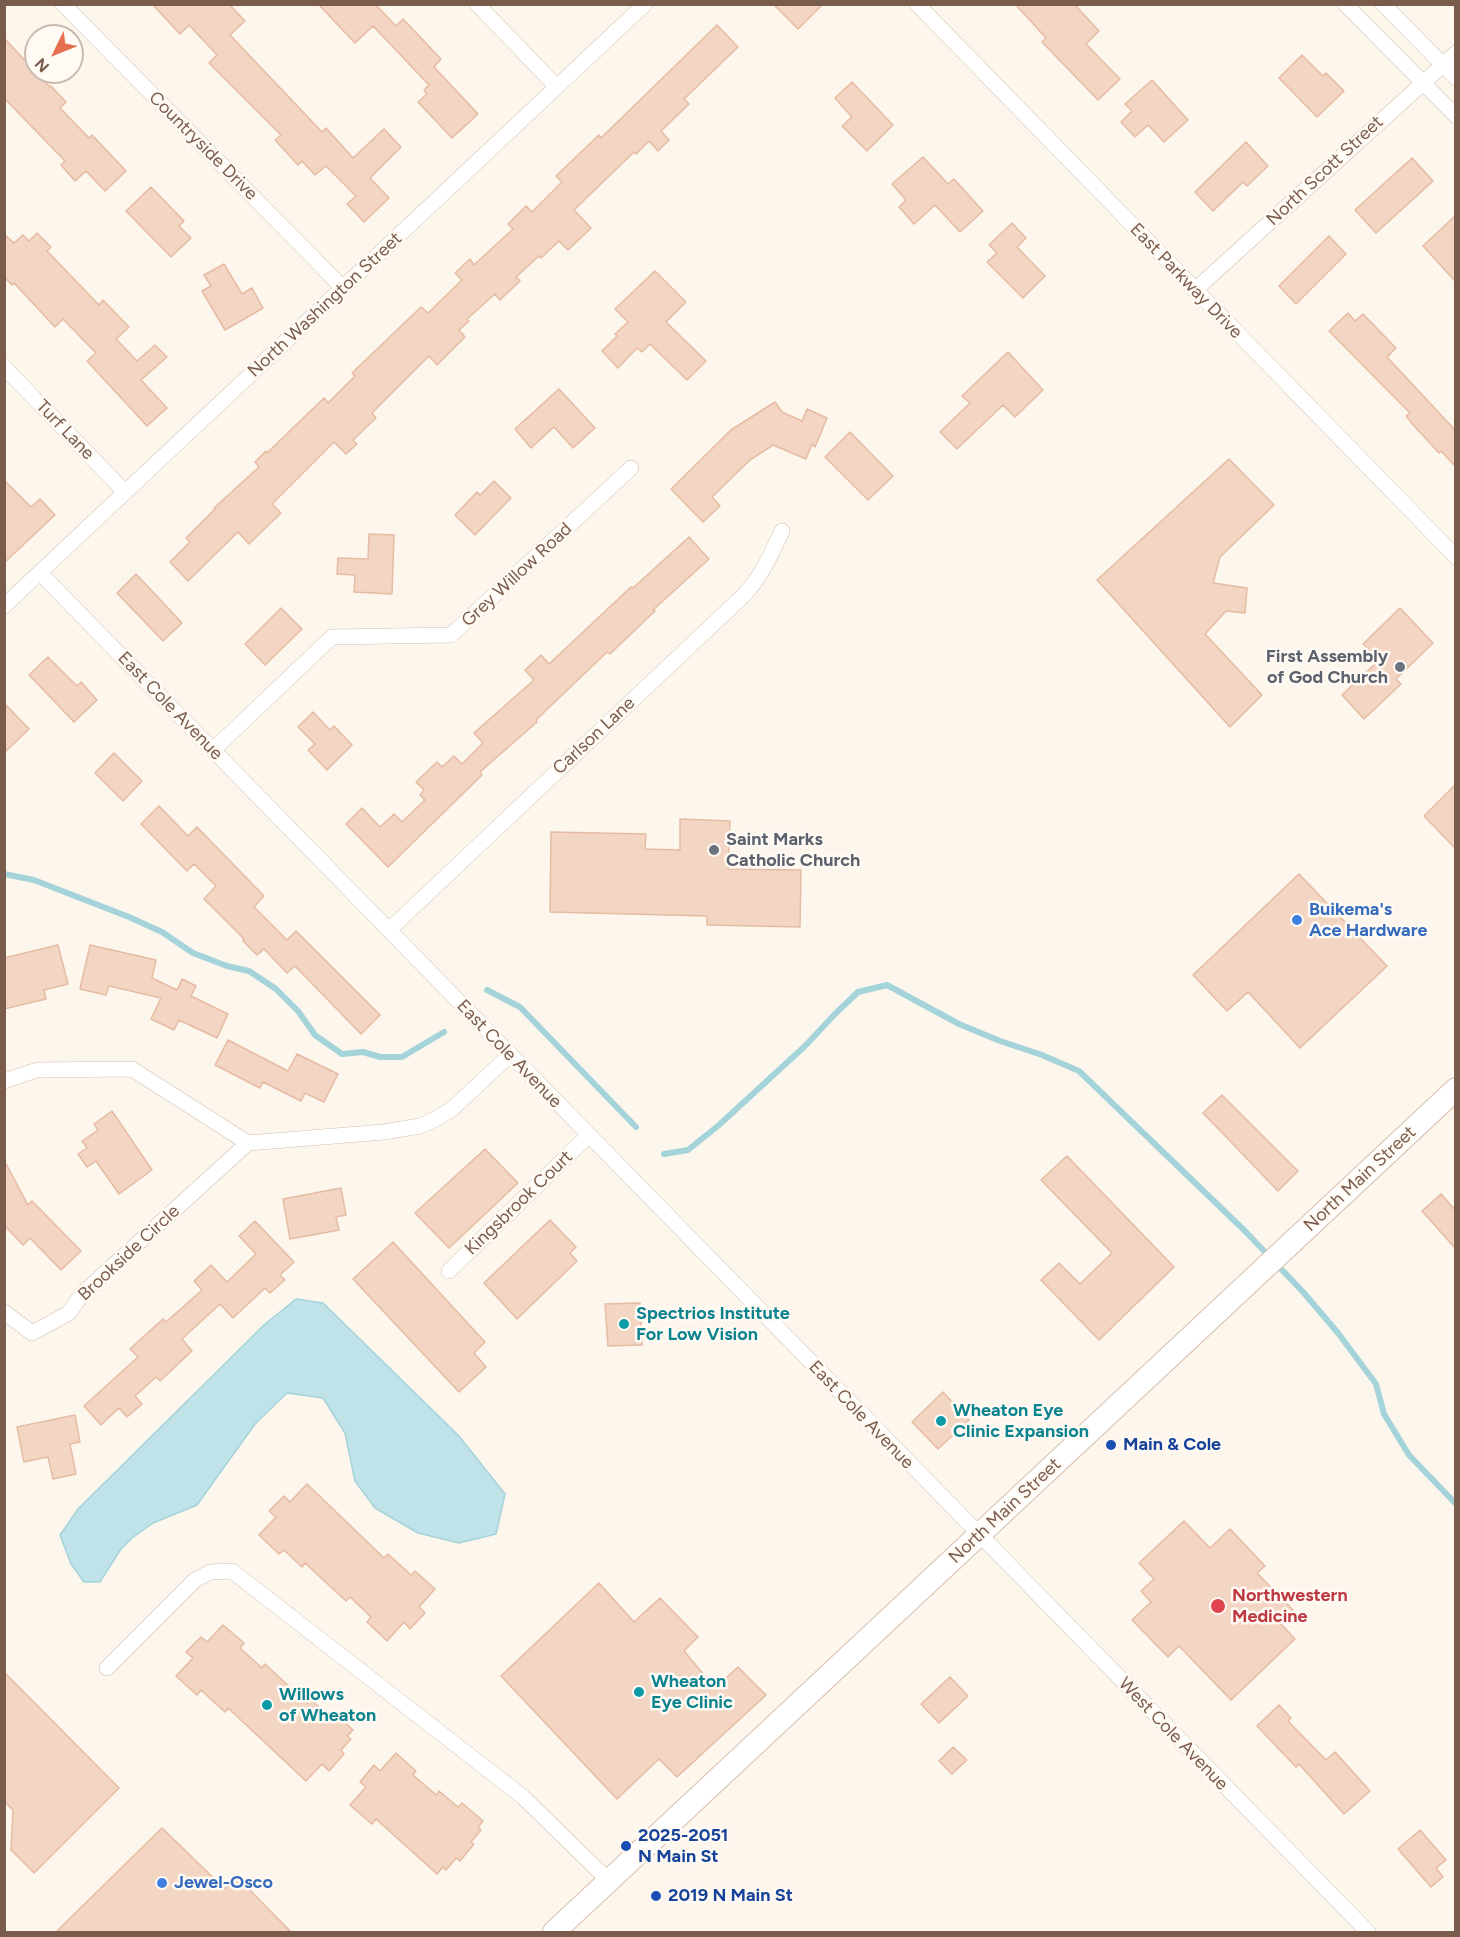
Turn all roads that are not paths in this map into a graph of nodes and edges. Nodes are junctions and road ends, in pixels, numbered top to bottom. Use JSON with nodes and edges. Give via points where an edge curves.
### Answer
{"nodes":[{"id":1,"x":63,"y":4,"type":"edge"},
{"id":2,"x":477,"y":4,"type":"edge"},
{"id":3,"x":645,"y":4,"type":"edge"},
{"id":4,"x":917,"y":4,"type":"edge"},
{"id":5,"x":1345,"y":4,"type":"edge"},
{"id":6,"x":1383,"y":4,"type":"edge"},
{"id":7,"x":1455,"y":53,"type":"edge"},
{"id":8,"x":1443,"y":65,"type":"junction"},
{"id":9,"x":1455,"y":78,"type":"edge"},
{"id":10,"x":1422,"y":82,"type":"junction"},
{"id":11,"x":557,"y":87,"type":"junction"},
{"id":12,"x":1455,"y":116,"type":"edge"},
{"id":13,"x":343,"y":288,"type":"junction"},
{"id":14,"x":1196,"y":290,"type":"junction"},
{"id":15,"x":4,"y":368,"type":"edge"},
{"id":16,"x":631,"y":468,"type":"dead end"},
{"id":17,"x":126,"y":492,"type":"junction"},
{"id":18,"x":782,"y":531,"type":"dead end"},
{"id":19,"x":1455,"y":557,"type":"edge"},
{"id":20,"x":40,"y":573,"type":"junction"},
{"id":21,"x":4,"y":606,"type":"edge"},
{"id":22,"x":213,"y":750,"type":"junction"},
{"id":23,"x":389,"y":930,"type":"junction"},
{"id":24,"x":510,"y":1055,"type":"junction"},
{"id":25,"x":4,"y":1081,"type":"edge"},
{"id":26,"x":1455,"y":1089,"type":"edge"},
{"id":27,"x":589,"y":1135,"type":"junction"},
{"id":28,"x":248,"y":1143,"type":"junction"},
{"id":29,"x":449,"y":1271,"type":"dead end"},
{"id":30,"x":4,"y":1312,"type":"edge"},
{"id":31,"x":979,"y":1536,"type":"junction"},
{"id":32,"x":106,"y":1668,"type":"dead end"},
{"id":33,"x":609,"y":1881,"type":"junction"},
{"id":34,"x":554,"y":1932,"type":"edge"},
{"id":35,"x":1368,"y":1932,"type":"edge"}],
"edges":[{"from":1,"to":13,"type":"street","name":"Countryside Drive"},
{"from":2,"to":11,"type":"street"},
{"from":3,"to":11,"type":"street","name":"North Washington Street"},
{"from":4,"to":14,"type":"street","name":"East Parkway Drive"},
{"from":5,"to":10,"type":"street"},
{"from":6,"to":8,"type":"street"},
{"from":7,"to":8,"type":"street","name":"North Scott Street"},
{"from":8,"to":9,"type":"street"},
{"from":8,"to":10,"type":"street","name":"North Scott Street"},
{"from":10,"to":12,"type":"street"},
{"from":10,"to":14,"type":"street","name":"North Scott Street"},
{"from":11,"to":13,"type":"street","name":"North Washington Street"},
{"from":13,"to":17,"type":"street","name":"North Washington Street"},
{"from":14,"to":19,"type":"street","name":"East Parkway Drive"},
{"from":15,"to":17,"type":"street","name":"Turf Lane"},
{"from":16,"to":22,"type":"street","name":"Grey Willow Road","via":[[451,635],[332,637]]},
{"from":17,"to":20,"type":"street","name":"North Washington Street"},
{"from":18,"to":23,"type":"street","name":"Carlson Lane","via":[[765,569],[744,595]]},
{"from":20,"to":21,"type":"street","name":"North Washington Street"},
{"from":20,"to":22,"type":"street","name":"East Cole Avenue"},
{"from":22,"to":23,"type":"street","name":"East Cole Avenue"},
{"from":23,"to":24,"type":"street","name":"East Cole Avenue"},
{"from":24,"to":27,"type":"street","name":"East Cole Avenue"},
{"from":24,"to":28,"type":"street","via":[[452,1109],[420,1126]]},
{"from":25,"to":28,"type":"street","via":[[37,1070],[132,1069]]},
{"from":26,"to":31,"type":"street","name":"North Main Street"},
{"from":27,"to":29,"type":"street","name":"Kingsbrook Court"},
{"from":27,"to":31,"type":"street","name":"East Cole Avenue"},
{"from":28,"to":30,"type":"street","name":"Brookside Circle","via":[[82,1294],[69,1313],[32,1333]]},
{"from":31,"to":33,"type":"street","name":"North Main Street"},
{"from":31,"to":35,"type":"street","name":"West Cole Avenue"},
{"from":32,"to":33,"type":"street","via":[[195,1580],[210,1572],[232,1571],[522,1797]]},
{"from":33,"to":34,"type":"street","name":"North Main Street"}]}
